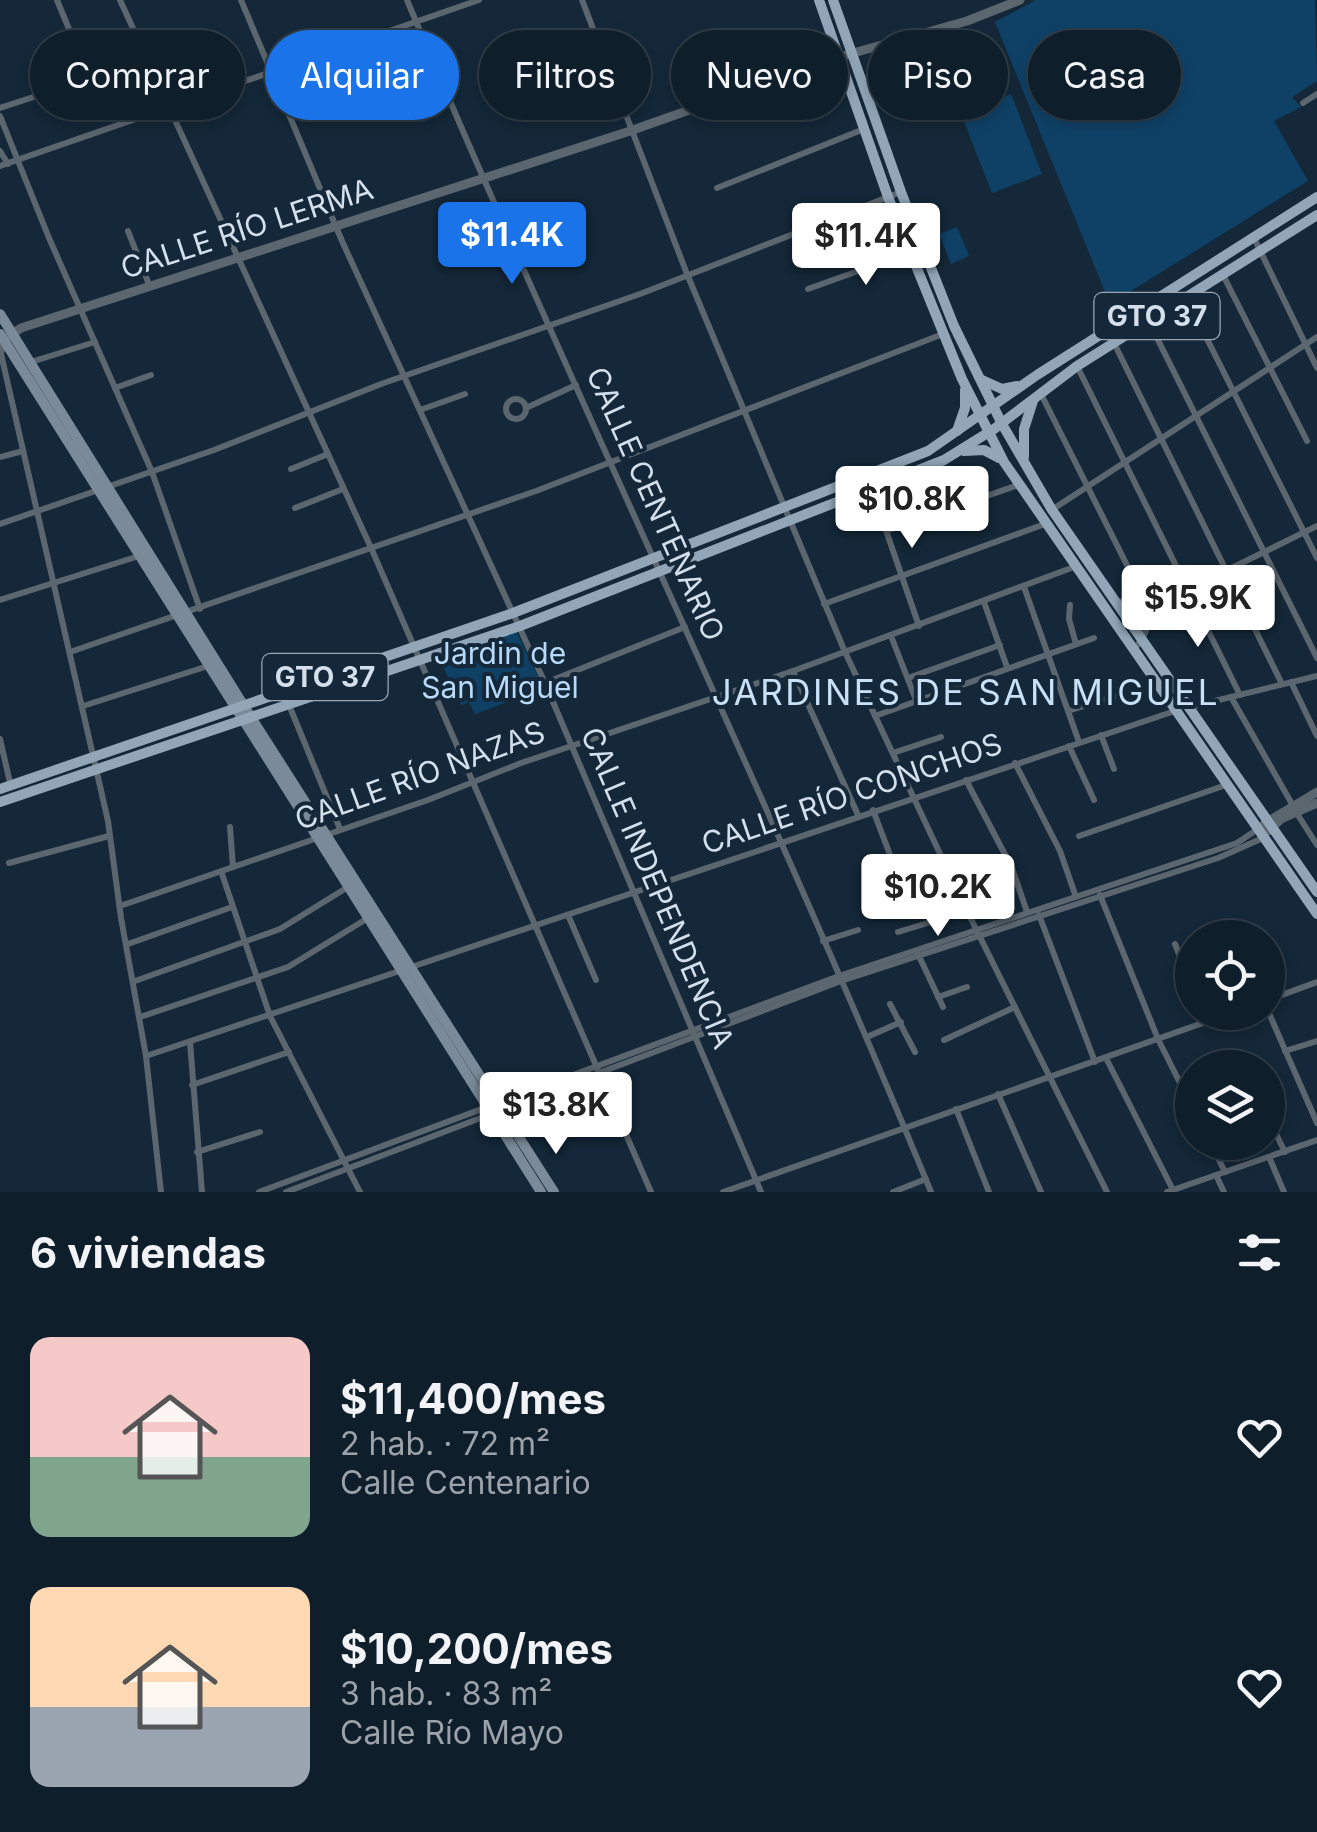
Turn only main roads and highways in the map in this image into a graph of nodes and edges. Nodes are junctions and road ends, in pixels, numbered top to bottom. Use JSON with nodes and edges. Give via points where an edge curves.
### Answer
{"nodes":[{"id":1,"x":819,"y":0,"type":"edge"},
{"id":2,"x":833,"y":0,"type":"edge"},
{"id":3,"x":1317,"y":197,"type":"edge"},
{"id":4,"x":1317,"y":215,"type":"edge"},
{"id":5,"x":0,"y":314,"type":"edge"},
{"id":6,"x":5,"y":335,"type":"edge"},
{"id":7,"x":976,"y":374,"type":"junction"},
{"id":8,"x":962,"y":379,"type":"junction"},
{"id":9,"x":1032,"y":380,"type":"junction"},
{"id":10,"x":1038,"y":394,"type":"junction"},
{"id":11,"x":993,"y":408,"type":"junction"},
{"id":12,"x":980,"y":417,"type":"junction"},
{"id":13,"x":1002,"y":424,"type":"junction"},
{"id":14,"x":988,"y":433,"type":"junction"},
{"id":15,"x":954,"y":436,"type":"junction"},
{"id":16,"x":960,"y":452,"type":"junction"},
{"id":17,"x":1004,"y":462,"type":"junction"},
{"id":18,"x":1026,"y":468,"type":"junction"},
{"id":19,"x":104,"y":489,"type":"junction"},
{"id":20,"x":788,"y":512,"type":"junction"},
{"id":21,"x":183,"y":614,"type":"junction"},
{"id":22,"x":240,"y":706,"type":"junction"},
{"id":23,"x":247,"y":718,"type":"junction"},
{"id":24,"x":97,"y":763,"type":"junction"},
{"id":25,"x":8,"y":790,"type":"edge"},
{"id":26,"x":0,"y":802,"type":"edge"},
{"id":27,"x":1265,"y":829,"type":"junction"},
{"id":28,"x":322,"y":835,"type":"junction"},
{"id":29,"x":1317,"y":890,"type":"edge"},
{"id":30,"x":1317,"y":914,"type":"edge"},
{"id":31,"x":407,"y":969,"type":"junction"},
{"id":32,"x":495,"y":1109,"type":"junction"},
{"id":33,"x":541,"y":1192,"type":"edge"},
{"id":34,"x":554,"y":1192,"type":"edge"}],
"edges":[{"from":1,"to":8,"type":"main road"},
{"from":2,"to":7,"type":"main road","via":[[901,192]]},
{"from":3,"to":9,"type":"main road","number":"GTO 37"},
{"from":4,"to":10,"type":"main road","number":"GTO 37"},
{"from":5,"to":6,"type":"main road"},
{"from":6,"to":19,"type":"main road"},
{"from":6,"to":19,"type":"main road","via":[[31,362]]},
{"from":7,"to":9,"type":"main road","via":[[1002,389]]},
{"from":7,"to":11,"type":"main road"},
{"from":8,"to":12,"type":"main road"},
{"from":8,"to":15,"type":"main road","via":[[965,408]]},
{"from":9,"to":11,"type":"main road","number":"GTO 37"},
{"from":10,"to":13,"type":"main road","number":"GTO 37"},
{"from":10,"to":18,"type":"main road","via":[[1024,429]]},
{"from":11,"to":12,"type":"main road","number":"GTO 37"},
{"from":11,"to":13,"type":"main road"},
{"from":12,"to":14,"type":"main road"},
{"from":12,"to":15,"type":"main road","number":"GTO 37"},
{"from":13,"to":14,"type":"main road","number":"GTO 37"},
{"from":13,"to":18,"type":"main road"},
{"from":14,"to":16,"type":"main road","number":"GTO 37"},
{"from":14,"to":17,"type":"main road"},
{"from":15,"to":20,"type":"main road","number":"GTO 37"},
{"from":16,"to":17,"type":"main road","via":[[984,450]]},
{"from":16,"to":20,"type":"main road","number":"GTO 37"},
{"from":17,"to":27,"type":"main road","via":[[1226,785]]},
{"from":18,"to":27,"type":"main road"},
{"from":19,"to":21,"type":"main road"},
{"from":19,"to":21,"type":"main road","via":[[139,556]]},
{"from":20,"to":22,"type":"main road","number":"GTO 37"},
{"from":20,"to":23,"type":"main road","number":"GTO 37","via":[[520,626]]},
{"from":21,"to":22,"type":"main road"},
{"from":21,"to":22,"type":"main road","via":[[208,666]]},
{"from":22,"to":23,"type":"main road"},
{"from":22,"to":24,"type":"main road","number":"GTO 37"},
{"from":23,"to":24,"type":"main road","number":"GTO 37"},
{"from":23,"to":28,"type":"main road"},
{"from":24,"to":25,"type":"main road","number":"GTO 37"},
{"from":25,"to":26,"type":"main road","number":"GTO 37"},
{"from":27,"to":29,"type":"main road"},
{"from":27,"to":30,"type":"main road"},
{"from":28,"to":31,"type":"main road"},
{"from":28,"to":31,"type":"main road"},
{"from":31,"to":32,"type":"main road"},
{"from":32,"to":33,"type":"main road"},
{"from":32,"to":34,"type":"main road"}]}
